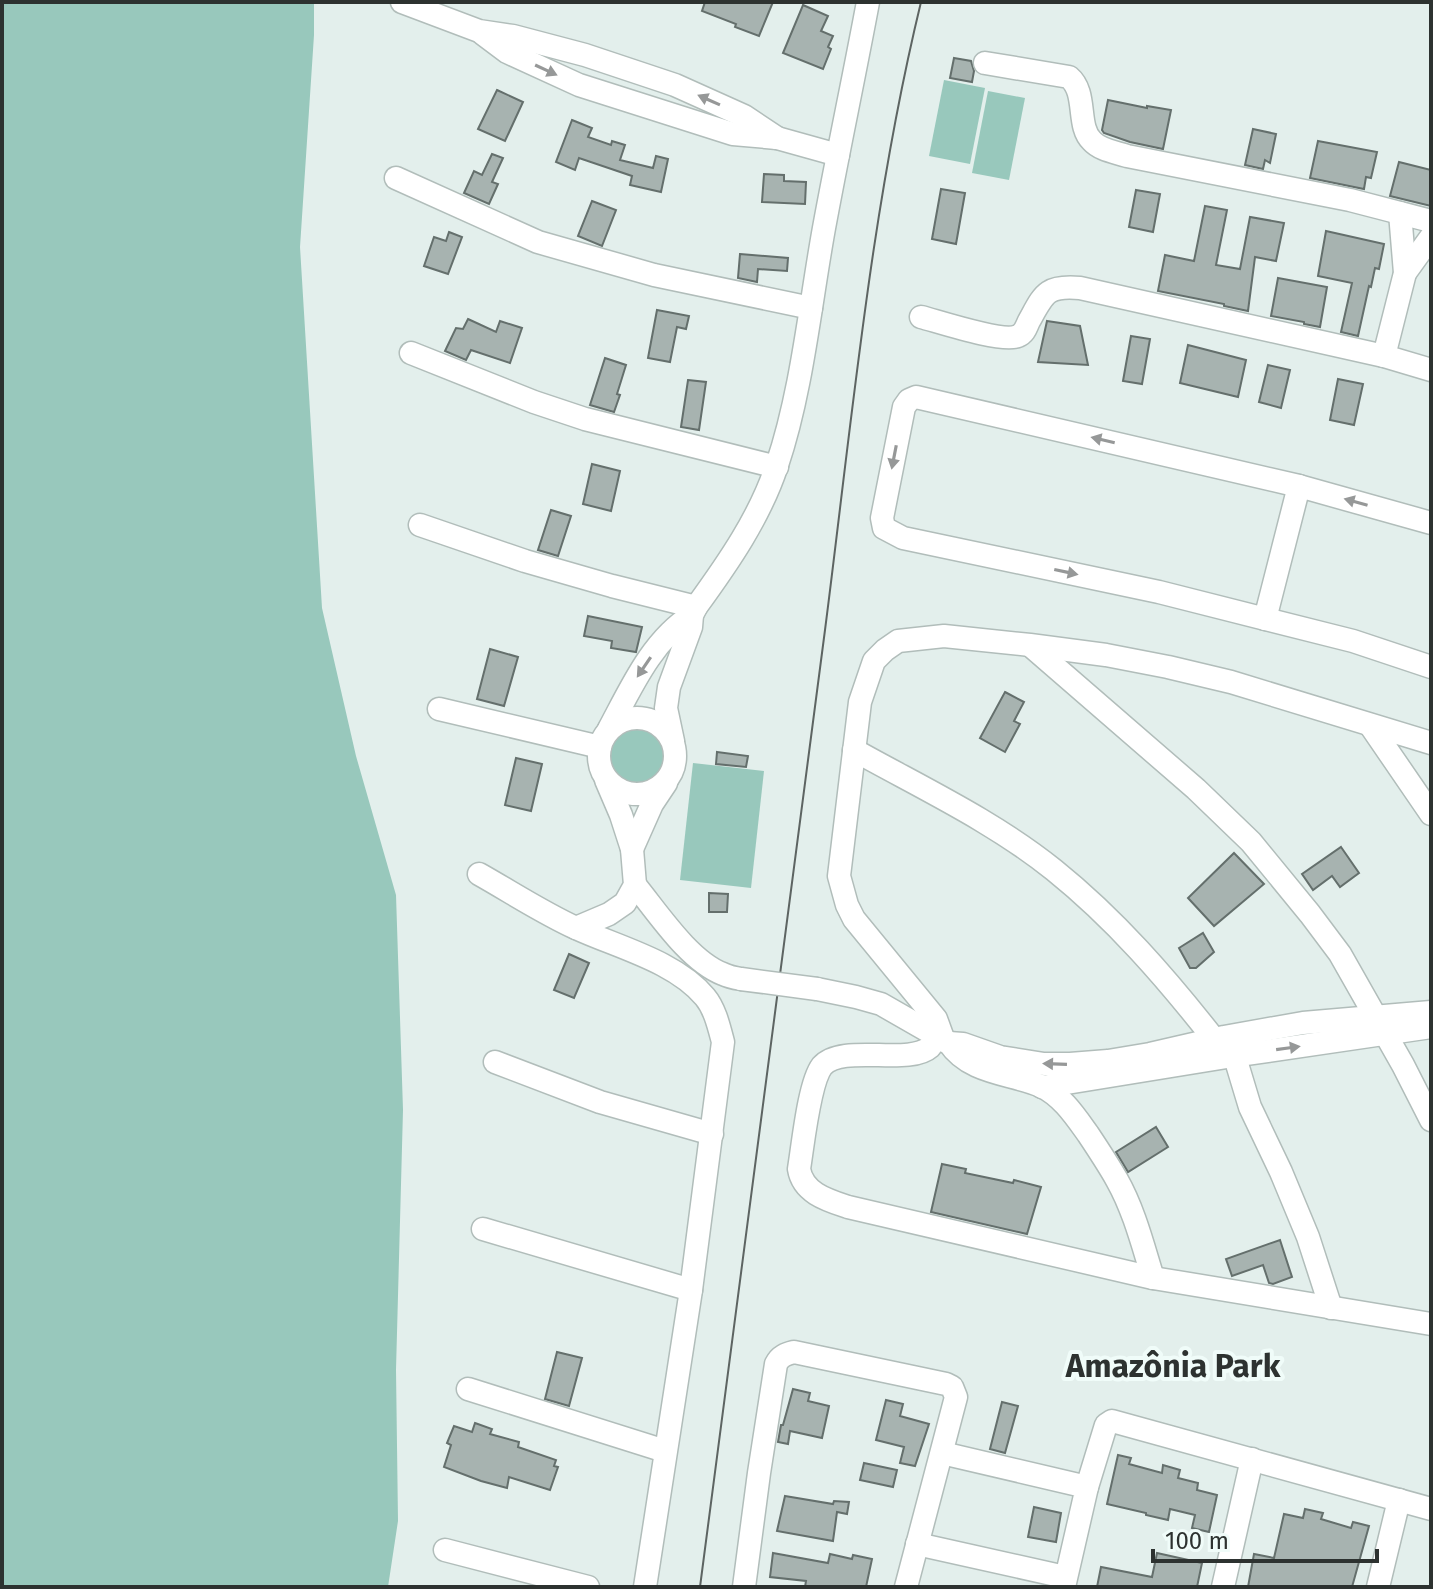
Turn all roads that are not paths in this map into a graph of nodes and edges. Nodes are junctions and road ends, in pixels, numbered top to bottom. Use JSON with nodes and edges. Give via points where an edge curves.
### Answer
{"nodes":[{"id":1,"x":402,"y":2,"type":"edge"},
{"id":2,"x":868,"y":2,"type":"edge"},
{"id":3,"x":479,"y":31,"type":"junction"},
{"id":4,"x":985,"y":63,"type":"dead end"},
{"id":5,"x":777,"y":138,"type":"junction"},
{"id":6,"x":838,"y":155,"type":"junction"},
{"id":7,"x":396,"y":178,"type":"dead end"},
{"id":8,"x":1400,"y":213,"type":"junction"},
{"id":9,"x":1431,"y":221,"type":"edge"},
{"id":10,"x":1431,"y":237,"type":"edge"},
{"id":11,"x":1405,"y":273,"type":"junction"},
{"id":12,"x":811,"y":308,"type":"junction"},
{"id":13,"x":921,"y":317,"type":"dead end"},
{"id":14,"x":411,"y":353,"type":"dead end"},
{"id":15,"x":1384,"y":356,"type":"junction"},
{"id":16,"x":1431,"y":370,"type":"edge"},
{"id":17,"x":777,"y":467,"type":"junction"},
{"id":18,"x":1299,"y":486,"type":"junction"},
{"id":19,"x":1431,"y":523,"type":"edge"},
{"id":20,"x":420,"y":525,"type":"dead end"},
{"id":21,"x":694,"y":611,"type":"junction"},
{"id":22,"x":1265,"y":619,"type":"junction"},
{"id":23,"x":1030,"y":645,"type":"junction"},
{"id":24,"x":1431,"y":667,"type":"edge"},
{"id":25,"x":439,"y":709,"type":"dead end"},
{"id":26,"x":1370,"y":725,"type":"junction"},
{"id":27,"x":604,"y":738,"type":"junction"},
{"id":28,"x":673,"y":741,"type":"junction"},
{"id":29,"x":1431,"y":743,"type":"edge"},
{"id":30,"x":854,"y":750,"type":"junction"},
{"id":31,"x":604,"y":775,"type":"junction"},
{"id":32,"x":669,"y":778,"type":"junction"},
{"id":33,"x":1431,"y":814,"type":"edge"},
{"id":34,"x":632,"y":849,"type":"junction"},
{"id":35,"x":479,"y":874,"type":"dead end"},
{"id":36,"x":630,"y":894,"type":"junction"},
{"id":37,"x":576,"y":928,"type":"junction"},
{"id":38,"x":628,"y":947,"type":"junction"},
{"id":39,"x":1431,"y":1012,"type":"edge"},
{"id":40,"x":1380,"y":1026,"type":"junction"},
{"id":41,"x":1431,"y":1027,"type":"edge"},
{"id":42,"x":943,"y":1040,"type":"junction"},
{"id":43,"x":1217,"y":1047,"type":"junction"},
{"id":44,"x":495,"y":1062,"type":"dead end"},
{"id":45,"x":1042,"y":1087,"type":"junction"},
{"id":46,"x":1431,"y":1120,"type":"edge"},
{"id":47,"x":712,"y":1134,"type":"junction"},
{"id":48,"x":483,"y":1229,"type":"dead end"},
{"id":49,"x":1153,"y":1278,"type":"junction"},
{"id":50,"x":691,"y":1290,"type":"junction"},
{"id":51,"x":1331,"y":1308,"type":"junction"},
{"id":52,"x":1431,"y":1324,"type":"edge"},
{"id":53,"x":468,"y":1389,"type":"dead end"},
{"id":54,"x":665,"y":1451,"type":"junction"},
{"id":55,"x":942,"y":1453,"type":"junction"},
{"id":56,"x":1252,"y":1459,"type":"junction"},
{"id":57,"x":1087,"y":1487,"type":"junction"},
{"id":58,"x":1399,"y":1500,"type":"junction"},
{"id":59,"x":1431,"y":1509,"type":"edge"},
{"id":60,"x":917,"y":1544,"type":"junction"},
{"id":61,"x":445,"y":1550,"type":"dead end"},
{"id":62,"x":1064,"y":1582,"type":"edge"},
{"id":63,"x":588,"y":1587,"type":"edge"},
{"id":64,"x":645,"y":1587,"type":"edge"},
{"id":65,"x":744,"y":1587,"type":"edge"},
{"id":66,"x":906,"y":1587,"type":"edge"},
{"id":67,"x":1223,"y":1587,"type":"edge"},
{"id":68,"x":1378,"y":1587,"type":"edge"}],
"edges":[{"from":1,"to":3,"type":"street"},
{"from":2,"to":6,"type":"street"},
{"from":5,"to":3,"type":"street","one_way":true,"via":[[744,116],[675,85],[585,55]]},
{"from":3,"to":5,"type":"street","one_way":true,"via":[[507,52],[579,85],[733,134]]},
{"from":4,"to":8,"type":"street","via":[[1069,77],[1078,90],[1087,135],[1104,149]]},
{"from":5,"to":6,"type":"street"},
{"from":6,"to":12,"type":"street"},
{"from":7,"to":12,"type":"street","via":[[538,242],[654,275]]},
{"from":8,"to":9,"type":"street"},
{"from":8,"to":11,"type":"street"},
{"from":10,"to":11,"type":"street"},
{"from":11,"to":15,"type":"street"},
{"from":12,"to":17,"type":"street"},
{"from":13,"to":15,"type":"street","via":[[1012,338],[1023,333],[1043,295],[1053,289],[1080,288]]},
{"from":14,"to":17,"type":"street","via":[[585,419]]},
{"from":15,"to":16,"type":"street"},
{"from":17,"to":21,"type":"street","via":[[729,562]]},
{"from":19,"to":18,"type":"street","one_way":true},
{"from":18,"to":22,"type":"street"},
{"from":18,"to":22,"type":"street","one_way":true,"via":[[924,397],[909,400],[904,407],[882,518],[892,533]]},
{"from":20,"to":21,"type":"street"},
{"from":21,"to":27,"type":"street","one_way":true,"via":[[663,640]]},
{"from":21,"to":28,"type":"street","via":[[669,687],[666,708]]},
{"from":22,"to":24,"type":"street"},
{"from":23,"to":26,"type":"street","via":[[1168,667]]},
{"from":23,"to":30,"type":"street","via":[[944,636],[898,641],[874,661],[860,702]]},
{"from":23,"to":40,"type":"street","via":[[1251,842],[1340,954]]},
{"from":25,"to":27,"type":"street"},
{"from":26,"to":29,"type":"street"},
{"from":26,"to":33,"type":"street"},
{"from":27,"to":28,"type":"street","via":[[619,722],[644,718],[656,722]]},
{"from":27,"to":31,"type":"street","via":[[599,762]]},
{"from":28,"to":32,"type":"street","via":[[675,766]]},
{"from":30,"to":42,"type":"street","via":[[840,863],[842,891],[854,919],[936,1019]]},
{"from":30,"to":43,"type":"street","via":[[959,807],[1052,869],[1093,903],[1176,989]]},
{"from":31,"to":32,"type":"street","via":[[623,792],[636,794],[648,793]]},
{"from":31,"to":34,"type":"street"},
{"from":32,"to":34,"type":"street"},
{"from":34,"to":36,"type":"street"},
{"from":35,"to":37,"type":"street"},
{"from":36,"to":37,"type":"street","via":[[609,914]]},
{"from":36,"to":38,"type":"street"},
{"from":36,"to":42,"type":"street","bridge":true,"via":[[722,974],[881,1004]]},
{"from":37,"to":38,"type":"street"},
{"from":38,"to":47,"type":"street","via":[[683,977],[716,1016],[723,1042]]},
{"from":39,"to":40,"type":"street"},
{"from":40,"to":41,"type":"street"},
{"from":40,"to":43,"type":"street","via":[[1303,1023]]},
{"from":40,"to":46,"type":"street"},
{"from":43,"to":42,"type":"street","one_way":true,"via":[[1044,1064]]},
{"from":42,"to":45,"type":"street","via":[[975,1065]]},
{"from":42,"to":49,"type":"street","via":[[913,1054],[836,1058],[821,1067],[799,1169],[806,1185],[848,1207]]},
{"from":43,"to":45,"type":"street"},
{"from":43,"to":51,"type":"street","via":[[1281,1172]]},
{"from":44,"to":47,"type":"street","via":[[600,1102]]},
{"from":45,"to":49,"type":"street","via":[[1068,1107],[1118,1183]]},
{"from":47,"to":50,"type":"street"},
{"from":48,"to":50,"type":"street"},
{"from":49,"to":51,"type":"street"},
{"from":50,"to":54,"type":"street"},
{"from":51,"to":52,"type":"street"},
{"from":53,"to":54,"type":"street"},
{"from":54,"to":64,"type":"street"},
{"from":55,"to":57,"type":"street"},
{"from":55,"to":60,"type":"street"},
{"from":55,"to":65,"type":"street","via":[[956,1397],[952,1387],[801,1353],[779,1358]]},
{"from":56,"to":57,"type":"street","via":[[1112,1421],[1106,1425]]},
{"from":56,"to":58,"type":"street"},
{"from":56,"to":67,"type":"street"},
{"from":57,"to":62,"type":"street"},
{"from":58,"to":59,"type":"street"},
{"from":58,"to":68,"type":"street"},
{"from":60,"to":62,"type":"street"},
{"from":60,"to":66,"type":"street"},
{"from":61,"to":63,"type":"street"}]}
